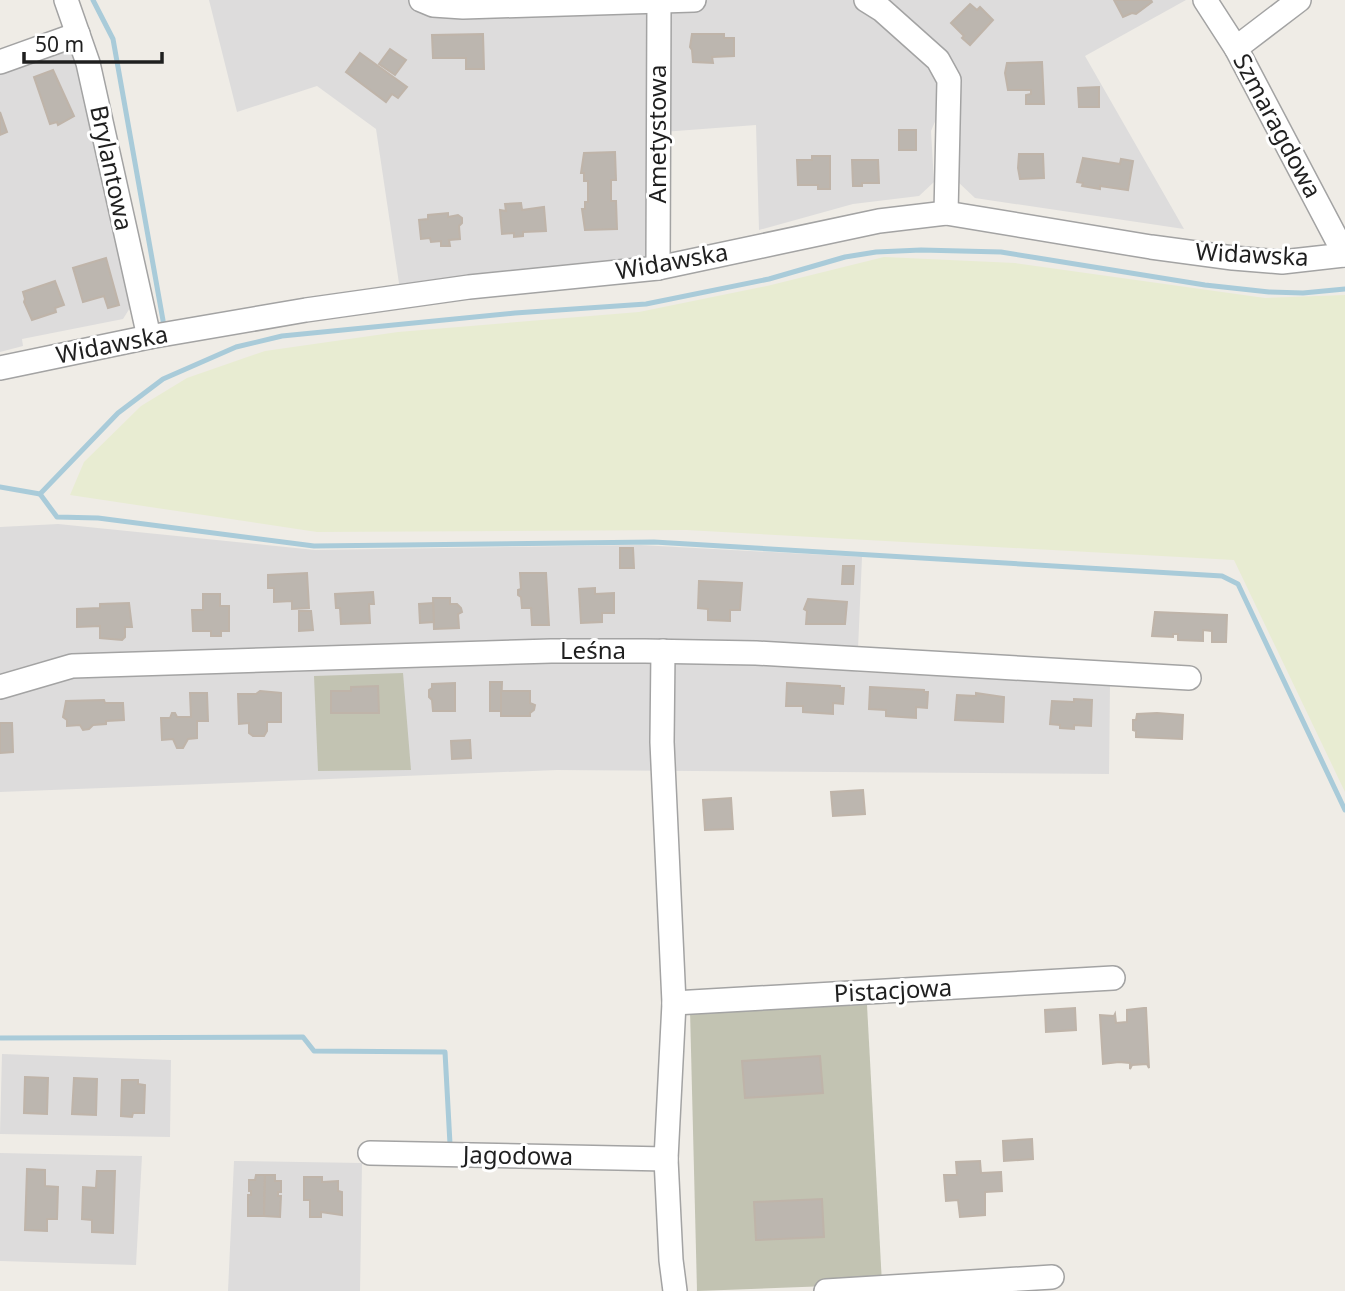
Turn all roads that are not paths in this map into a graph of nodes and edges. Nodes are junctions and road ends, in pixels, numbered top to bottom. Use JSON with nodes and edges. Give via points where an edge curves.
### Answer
{"nodes":[{"id":1,"x":66,"y":0,"type":"edge"},
{"id":2,"x":421,"y":0,"type":"edge"},
{"id":3,"x":694,"y":0,"type":"edge"},
{"id":4,"x":866,"y":0,"type":"edge"},
{"id":5,"x":1205,"y":0,"type":"edge"},
{"id":6,"x":1299,"y":0,"type":"edge"},
{"id":7,"x":659,"y":1,"type":"edge"},
{"id":8,"x":78,"y":33,"type":"junction"},
{"id":9,"x":1236,"y":48,"type":"junction"},
{"id":10,"x":0,"y":62,"type":"edge"},
{"id":11,"x":946,"y":213,"type":"junction"},
{"id":12,"x":1345,"y":255,"type":"edge"},
{"id":13,"x":657,"y":268,"type":"junction"},
{"id":14,"x":149,"y":337,"type":"junction"},
{"id":15,"x":0,"y":368,"type":"edge"},
{"id":16,"x":663,"y":651,"type":"junction"},
{"id":17,"x":1189,"y":678,"type":"dead end"},
{"id":18,"x":0,"y":687,"type":"edge"},
{"id":19,"x":1112,"y":978,"type":"dead end"},
{"id":20,"x":674,"y":1003,"type":"junction"},
{"id":21,"x":370,"y":1153,"type":"dead end"},
{"id":22,"x":666,"y":1159,"type":"junction"},
{"id":23,"x":1052,"y":1277,"type":"dead end"},
{"id":24,"x":675,"y":1291,"type":"edge"},
{"id":25,"x":826,"y":1291,"type":"edge"}],
"edges":[{"from":1,"to":8,"type":"street","name":"Brylantowa"},
{"from":2,"to":7,"type":"street","via":[[463,7]]},
{"from":3,"to":7,"type":"street"},
{"from":4,"to":11,"type":"street","via":[[939,60],[949,80]]},
{"from":5,"to":9,"type":"street","name":"Szmaragdowa"},
{"from":6,"to":9,"type":"street"},
{"from":7,"to":13,"type":"street","name":"Ametystowa"},
{"from":8,"to":10,"type":"street"},
{"from":8,"to":14,"type":"street","name":"Brylantowa"},
{"from":9,"to":12,"type":"street","name":"Szmaragdowa"},
{"from":11,"to":12,"type":"street","name":"Widawska","via":[[1233,258],[1282,262]]},
{"from":11,"to":13,"type":"street","name":"Widawska","via":[[879,220]]},
{"from":13,"to":14,"type":"street","name":"Widawska","via":[[469,287]]},
{"from":14,"to":15,"type":"street","name":"Widawska"},
{"from":16,"to":17,"type":"street","name":"Leśna"},
{"from":16,"to":18,"type":"street","name":"Leśna","via":[[72,666]]},
{"from":16,"to":20,"type":"street","via":[[662,742]]},
{"from":19,"to":20,"type":"street","name":"Pistacjowa"},
{"from":20,"to":22,"type":"street"},
{"from":21,"to":22,"type":"street","name":"Jagodowa"},
{"from":22,"to":24,"type":"street"},
{"from":23,"to":25,"type":"street"}]}
